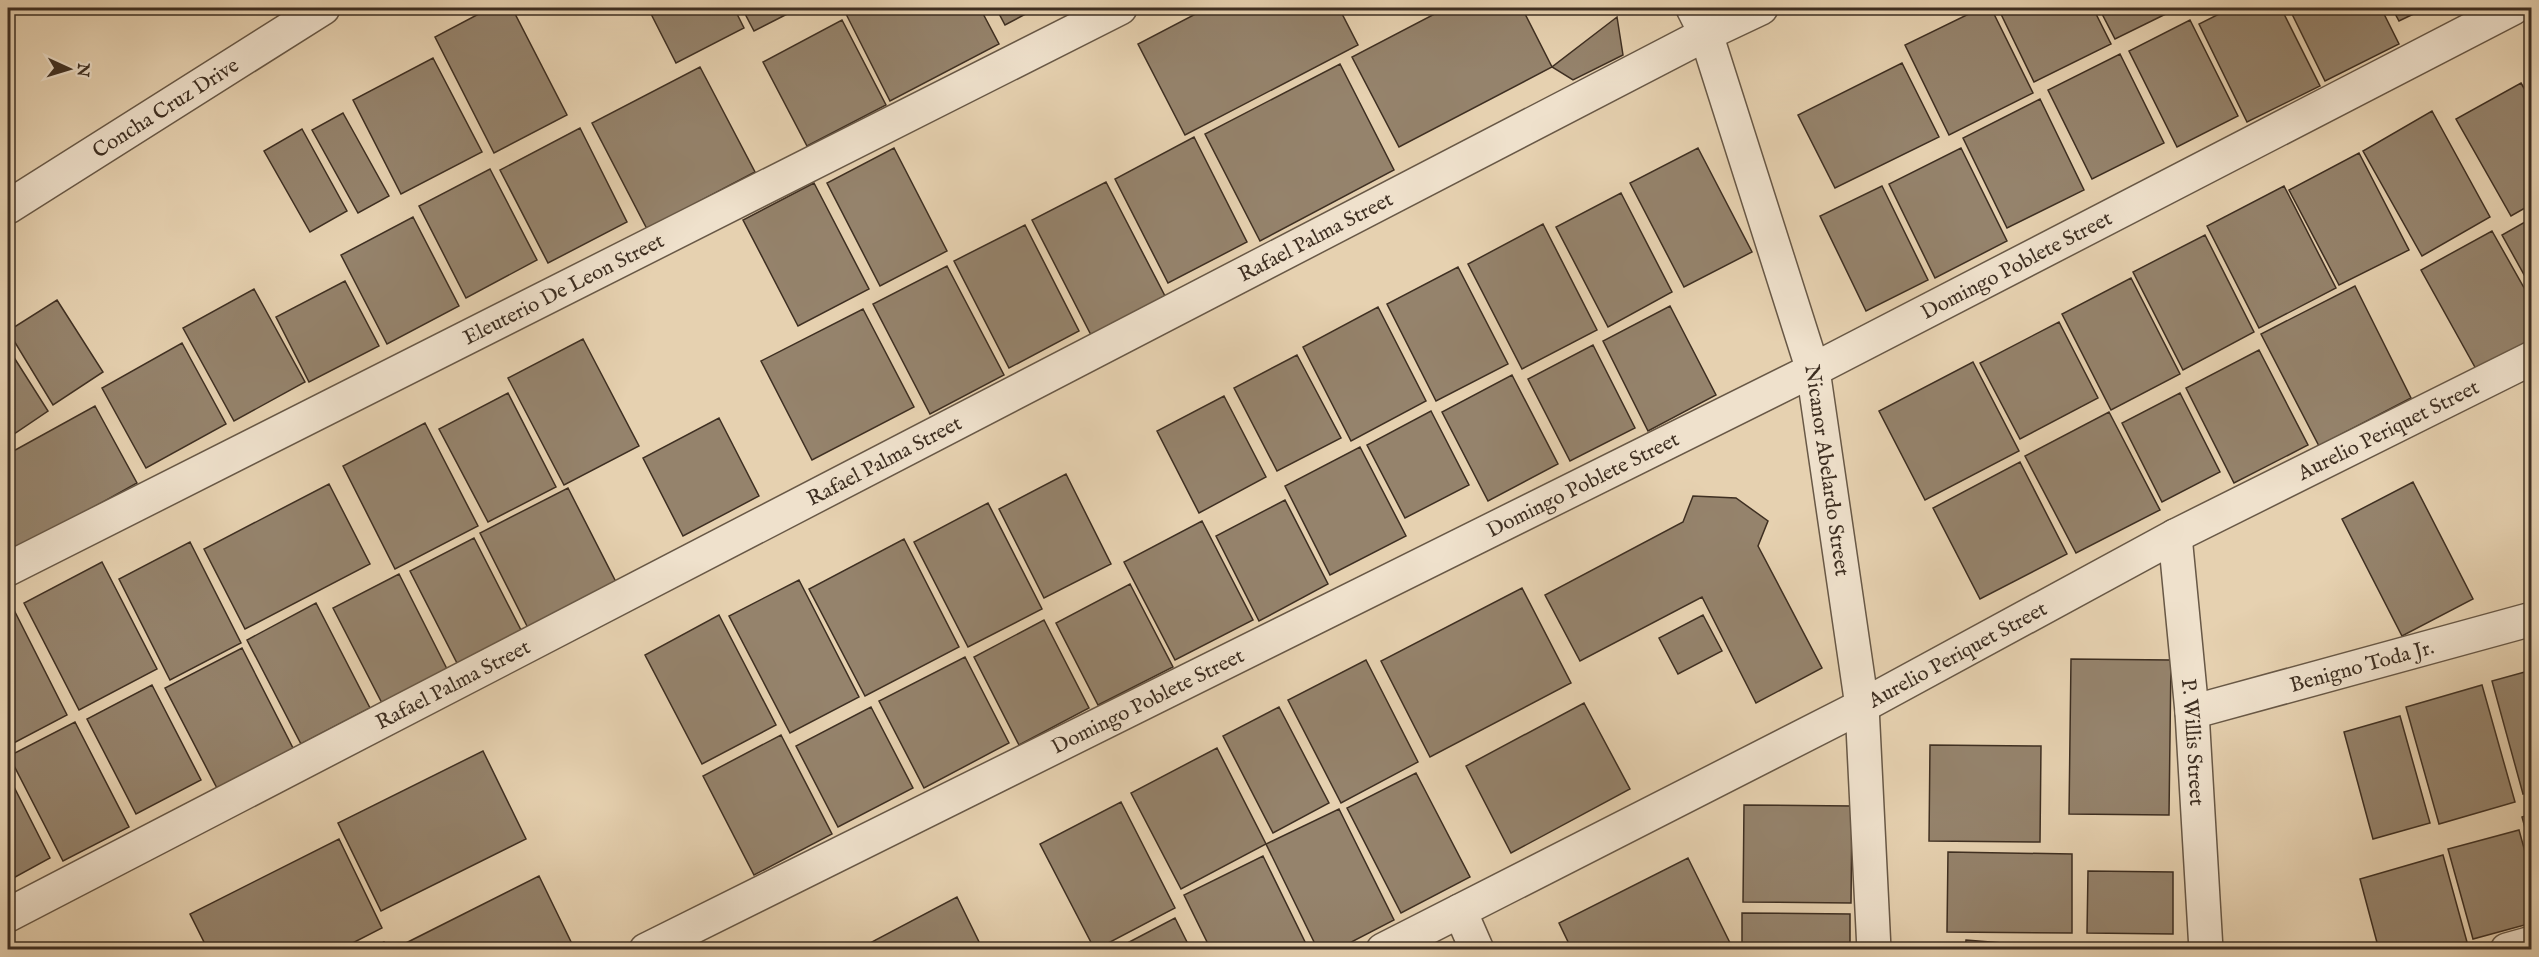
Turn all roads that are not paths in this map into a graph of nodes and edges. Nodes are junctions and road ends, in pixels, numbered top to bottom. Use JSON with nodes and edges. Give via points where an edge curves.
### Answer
{"nodes":[{"id":1,"x":323,"y":8,"type":"edge"},
{"id":2,"x":1120,"y":8,"type":"edge"},
{"id":3,"x":1761,"y":8,"type":"edge"},
{"id":4,"x":2513,"y":8,"type":"edge"},
{"id":5,"x":1699,"y":21,"type":"edge"},
{"id":6,"x":8,"y":207,"type":"edge"},
{"id":7,"x":2532,"y":358,"type":"edge"},
{"id":8,"x":1813,"y":370,"type":"junction"},
{"id":9,"x":2175,"y":536,"type":"junction"},
{"id":10,"x":8,"y":569,"type":"edge"},
{"id":11,"x":2532,"y":619,"type":"edge"},
{"id":12,"x":1862,"y":706,"type":"junction"},
{"id":13,"x":2192,"y":712,"type":"junction"},
{"id":14,"x":1460,"y":911,"type":"junction"},
{"id":15,"x":8,"y":915,"type":"edge"},
{"id":16,"x":2532,"y":943,"type":"edge"},
{"id":17,"x":646,"y":950,"type":"edge"},
{"id":18,"x":1383,"y":950,"type":"edge"},
{"id":19,"x":1477,"y":950,"type":"edge"},
{"id":20,"x":1874,"y":950,"type":"edge"},
{"id":21,"x":2206,"y":950,"type":"edge"},
{"id":22,"x":2507,"y":950,"type":"edge"}],
"edges":[{"from":1,"to":6,"type":"street","name":"Concha Cruz Drive"},
{"from":2,"to":10,"type":"street","name":"Eleuterio De Leon Street"},
{"from":3,"to":5,"type":"street","name":"Rafael Palma Street"},
{"from":4,"to":8,"type":"street","name":"Domingo Poblete Street"},
{"from":5,"to":8,"type":"street","name":"Nicanor Abelardo Street"},
{"from":5,"to":15,"type":"street","name":"Rafael Palma Street"},
{"from":7,"to":9,"type":"street","name":"Aurelio Periquet Street"},
{"from":8,"to":12,"type":"street","name":"Nicanor Abelardo Street"},
{"from":8,"to":17,"type":"street","name":"Domingo Poblete Street"},
{"from":9,"to":12,"type":"street","name":"Aurelio Periquet Street"},
{"from":9,"to":13,"type":"street","name":"P. Willis Street"},
{"from":11,"to":13,"type":"street","name":"Benigno Toda Jr."},
{"from":12,"to":14,"type":"street","name":"Aurelio Periquet Street"},
{"from":12,"to":20,"type":"street","name":"Nicanor Abelardo Street"},
{"from":13,"to":21,"type":"street","name":"P. Willis Street"},
{"from":14,"to":18,"type":"street","name":"Aurelio Periquet Street"},
{"from":14,"to":19,"type":"street"},
{"from":16,"to":22,"type":"street"}]}
